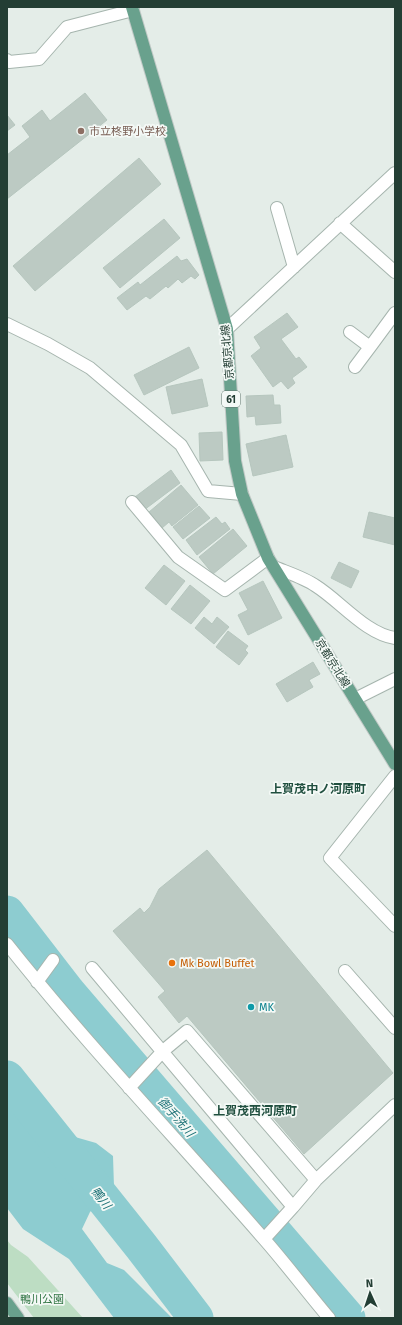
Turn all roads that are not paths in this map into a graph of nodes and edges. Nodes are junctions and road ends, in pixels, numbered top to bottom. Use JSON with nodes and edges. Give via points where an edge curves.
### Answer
{"nodes":[{"id":1,"x":133,"y":8,"type":"edge"},
{"id":2,"x":7,"y":60,"type":"edge"},
{"id":3,"x":395,"y":173,"type":"edge"},
{"id":4,"x":277,"y":208,"type":"dead end"},
{"id":5,"x":340,"y":223,"type":"junction"},
{"id":6,"x":294,"y":267,"type":"junction"},
{"id":7,"x":395,"y":272,"type":"edge"},
{"id":8,"x":395,"y":313,"type":"edge"},
{"id":9,"x":7,"y":324,"type":"edge"},
{"id":10,"x":227,"y":329,"type":"junction"},
{"id":11,"x":350,"y":332,"type":"dead end"},
{"id":12,"x":370,"y":347,"type":"junction"},
{"id":13,"x":355,"y":367,"type":"dead end"},
{"id":14,"x":242,"y":494,"type":"junction"},
{"id":15,"x":132,"y":502,"type":"dead end"},
{"id":16,"x":271,"y":563,"type":"junction"},
{"id":17,"x":395,"y":638,"type":"edge"},
{"id":18,"x":395,"y":679,"type":"edge"},
{"id":19,"x":355,"y":699,"type":"junction"},
{"id":20,"x":395,"y":763,"type":"edge"},
{"id":21,"x":395,"y":776,"type":"edge"},
{"id":22,"x":395,"y":926,"type":"edge"},
{"id":23,"x":7,"y":944,"type":"edge"},
{"id":24,"x":53,"y":960,"type":"dead end"},
{"id":25,"x":92,"y":968,"type":"dead end"},
{"id":26,"x":345,"y":971,"type":"dead end"},
{"id":27,"x":37,"y":982,"type":"junction"},
{"id":28,"x":395,"y":1028,"type":"edge"},
{"id":29,"x":162,"y":1052,"type":"junction"},
{"id":30,"x":129,"y":1088,"type":"junction"},
{"id":31,"x":395,"y":1105,"type":"edge"},
{"id":32,"x":316,"y":1180,"type":"junction"},
{"id":33,"x":293,"y":1207,"type":"junction"},
{"id":34,"x":264,"y":1239,"type":"junction"},
{"id":35,"x":7,"y":1303,"type":"edge"},
{"id":36,"x":18,"y":1318,"type":"edge"},
{"id":37,"x":329,"y":1318,"type":"edge"}],
"edges":[{"from":1,"to":2,"type":"street","via":[[67,27],[39,59],[9,62]]},
{"from":1,"to":10,"type":"main road","name":"京都京北線","number":"61"},
{"from":3,"to":5,"type":"street"},
{"from":4,"to":6,"type":"street"},
{"from":5,"to":6,"type":"street"},
{"from":5,"to":7,"type":"street"},
{"from":6,"to":10,"type":"street"},
{"from":8,"to":12,"type":"street"},
{"from":9,"to":14,"type":"street","via":[[90,368],[181,445],[208,491]]},
{"from":10,"to":14,"type":"main road","name":"京都京北線","number":"61","via":[[235,460]]},
{"from":11,"to":12,"type":"street"},
{"from":12,"to":13,"type":"street"},
{"from":14,"to":16,"type":"main road","name":"京都京北線","number":"61"},
{"from":15,"to":16,"type":"street","via":[[178,557],[225,590]]},
{"from":16,"to":17,"type":"street","via":[[316,585],[384,637]]},
{"from":16,"to":19,"type":"main road","name":"京都京北線","number":"61"},
{"from":18,"to":19,"type":"street"},
{"from":19,"to":20,"type":"main road","name":"京都京北線","number":"61"},
{"from":21,"to":22,"type":"street","via":[[330,858]]},
{"from":23,"to":27,"type":"street"},
{"from":24,"to":27,"type":"street"},
{"from":25,"to":29,"type":"street"},
{"from":26,"to":28,"type":"street"},
{"from":27,"to":30,"type":"street"},
{"from":29,"to":30,"type":"street"},
{"from":29,"to":32,"type":"street","via":[[187,1031]]},
{"from":29,"to":33,"type":"street"},
{"from":30,"to":34,"type":"street"},
{"from":31,"to":32,"type":"street"},
{"from":32,"to":33,"type":"street"},
{"from":33,"to":34,"type":"street"},
{"from":34,"to":37,"type":"street"},
{"from":35,"to":36,"type":"main road"}]}
